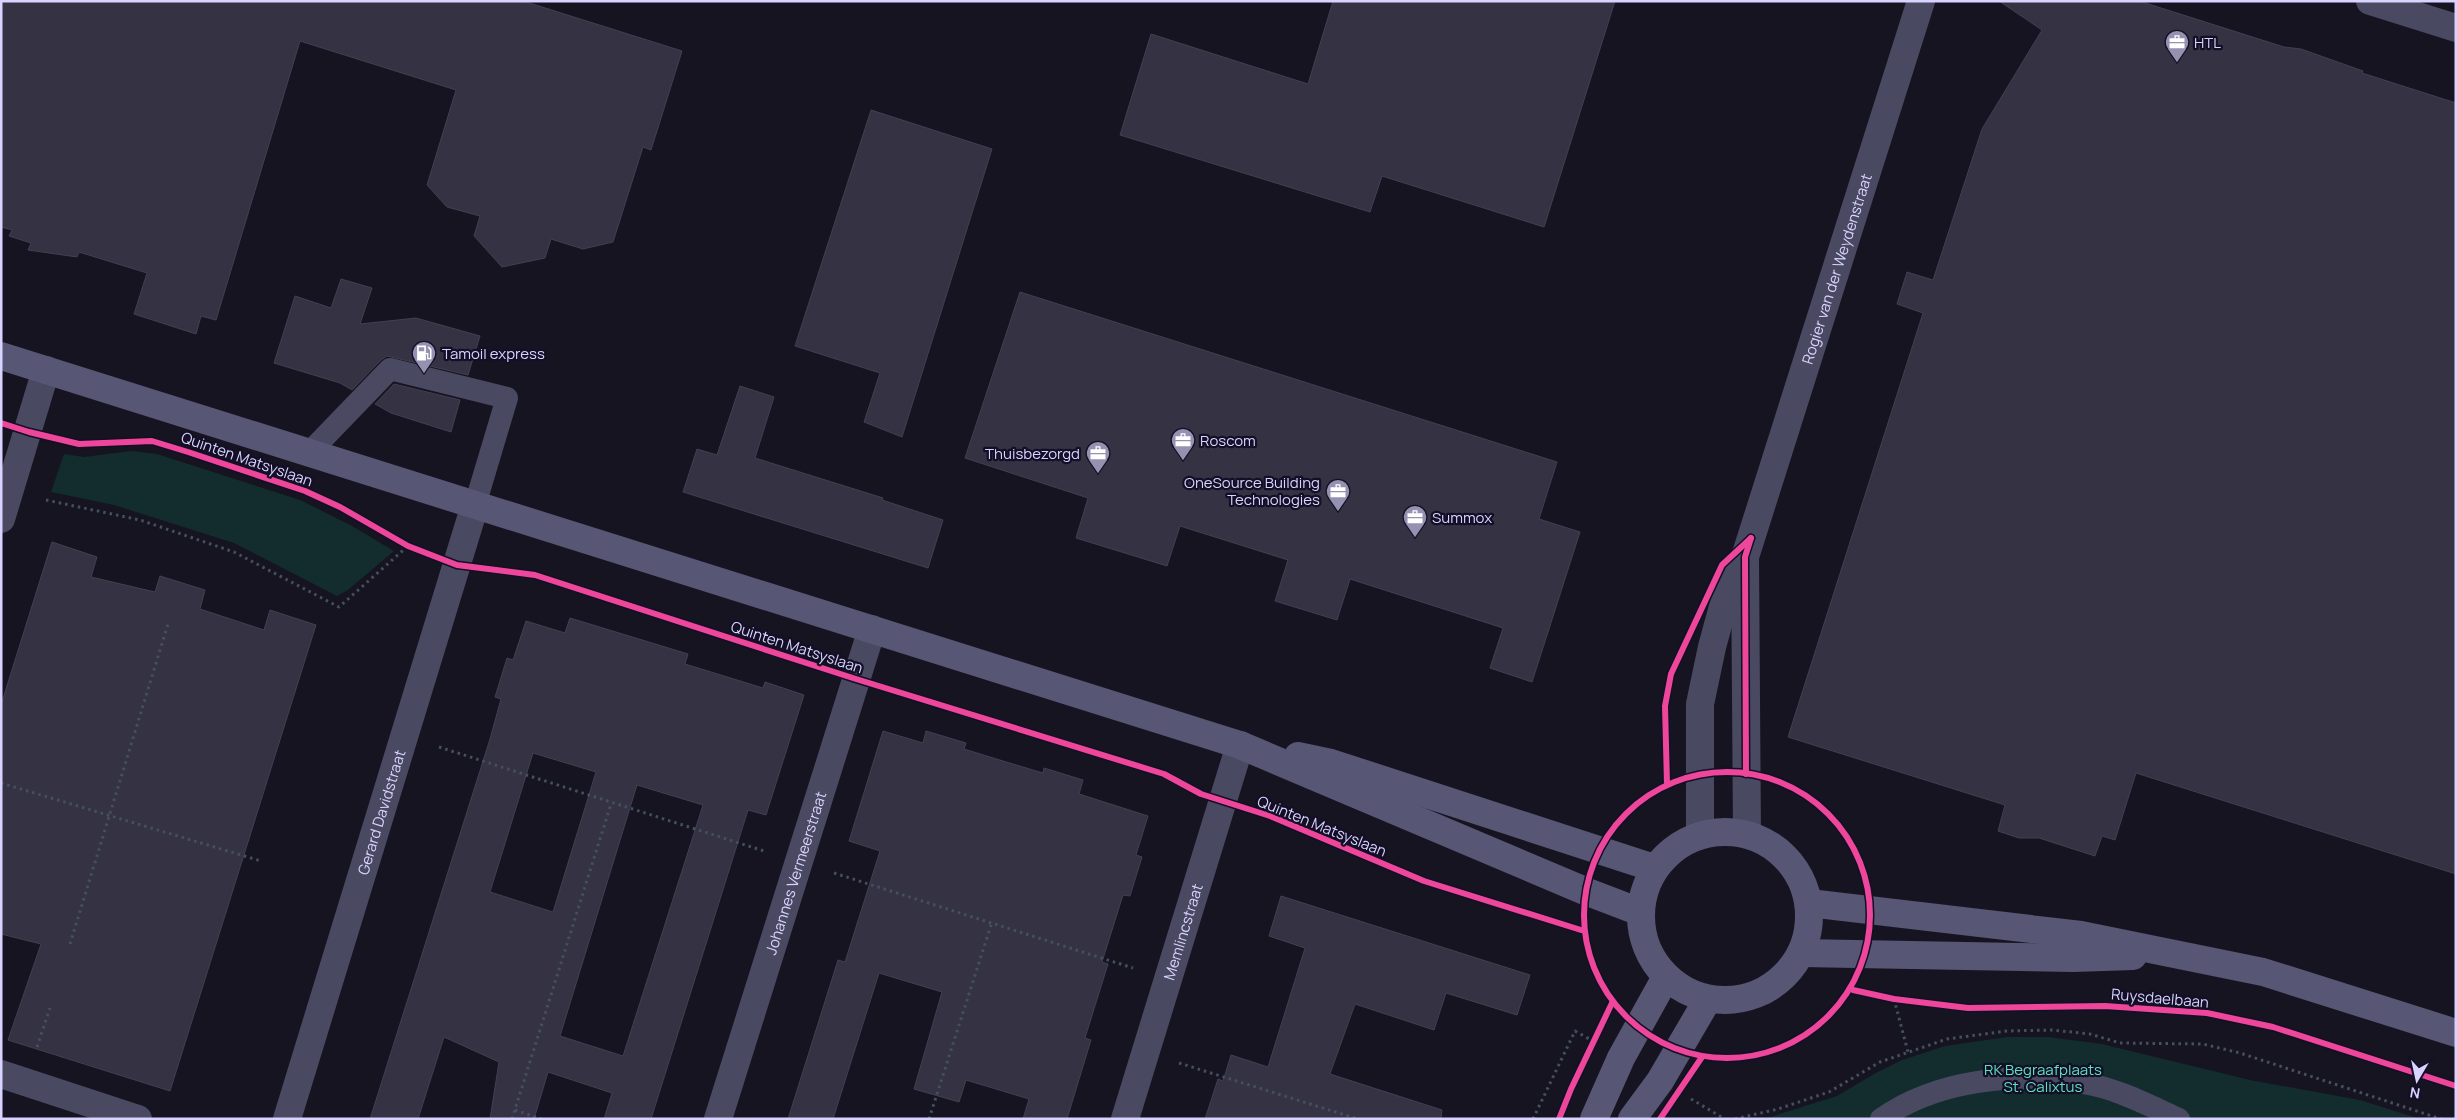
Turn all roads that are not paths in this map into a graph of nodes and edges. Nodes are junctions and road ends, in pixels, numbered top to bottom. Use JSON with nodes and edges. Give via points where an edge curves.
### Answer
{"nodes":[{"id":1,"x":1921,"y":1,"type":"edge"},
{"id":2,"x":2370,"y":1,"type":"edge"},
{"id":3,"x":2456,"y":28,"type":"edge"},
{"id":4,"x":1,"y":356,"type":"edge"},
{"id":5,"x":46,"y":370,"type":"junction"},
{"id":6,"x":309,"y":453,"type":"junction"},
{"id":7,"x":475,"y":505,"type":"junction"},
{"id":8,"x":1,"y":519,"type":"edge"},
{"id":9,"x":1745,"y":557,"type":"junction"},
{"id":10,"x":872,"y":629,"type":"junction"},
{"id":11,"x":1240,"y":745,"type":"junction"},
{"id":12,"x":1700,"y":834,"type":"junction"},
{"id":13,"x":1747,"y":834,"type":"junction"},
{"id":14,"x":1654,"y":868,"type":"junction"},
{"id":15,"x":1809,"y":903,"type":"junction"},
{"id":16,"x":1640,"y":912,"type":"junction"},
{"id":17,"x":1801,"y":953,"type":"junction"},
{"id":18,"x":2174,"y":955,"type":"junction"},
{"id":19,"x":1666,"y":977,"type":"junction"},
{"id":20,"x":1708,"y":999,"type":"junction"},
{"id":21,"x":2456,"y":1033,"type":"edge"},
{"id":22,"x":1,"y":1074,"type":"edge"},
{"id":23,"x":138,"y":1119,"type":"edge"},
{"id":24,"x":286,"y":1119,"type":"edge"},
{"id":25,"x":718,"y":1119,"type":"edge"},
{"id":26,"x":1125,"y":1119,"type":"edge"},
{"id":27,"x":1594,"y":1119,"type":"edge"},
{"id":28,"x":1632,"y":1119,"type":"edge"},
{"id":29,"x":1881,"y":1119,"type":"edge"},
{"id":30,"x":2179,"y":1119,"type":"edge"}],
"edges":[{"from":1,"to":9,"type":"street","name":"Rogier van der Weydenstraat"},
{"from":2,"to":3,"type":"street"},
{"from":4,"to":5,"type":"street","name":"Quinten Matsyslaan"},
{"from":5,"to":6,"type":"street","name":"Quinten Matsyslaan"},
{"from":5,"to":8,"type":"street"},
{"from":6,"to":7,"type":"street","name":"Quinten Matsyslaan"},
{"from":6,"to":7,"type":"lane","via":[[390,370],[507,398]]},
{"from":7,"to":10,"type":"street","name":"Quinten Matsyslaan"},
{"from":7,"to":24,"type":"street","name":"Gerard Davidstraat"},
{"from":9,"to":12,"type":"street","name":"Rogier van der Weydenstraat","via":[[1728,592],[1700,704]]},
{"from":9,"to":13,"type":"street","name":"Rogier van der Weydenstraat"},
{"from":10,"to":11,"type":"street","name":"Quinten Matsyslaan"},
{"from":10,"to":25,"type":"street","name":"Johannes Vermeerstraat"},
{"from":11,"to":14,"type":"street","name":"Quinten Matsyslaan","via":[[1331,763]]},
{"from":11,"to":16,"type":"street","name":"Quinten Matsyslaan"},
{"from":11,"to":26,"type":"street","name":"Memlincstraat"},
{"from":12,"to":13,"type":"street","via":[[1724,831]]},
{"from":12,"to":14,"type":"street","via":[[1674,847]]},
{"from":13,"to":15,"type":"street","via":[[1776,849],[1798,873]]},
{"from":14,"to":16,"type":"street","via":[[1644,889]]},
{"from":15,"to":17,"type":"street","via":[[1809,929]]},
{"from":15,"to":18,"type":"street","via":[[2081,935]]},
{"from":16,"to":19,"type":"street","via":[[1646,947]]},
{"from":17,"to":18,"type":"street","via":[[2073,958]]},
{"from":17,"to":20,"type":"street","via":[[1784,976],[1762,992],[1735,999]]},
{"from":18,"to":21,"type":"street","via":[[2263,972]]},
{"from":19,"to":20,"type":"street","via":[[1685,991]]},
{"from":19,"to":27,"type":"street","via":[[1620,1058]]},
{"from":20,"to":28,"type":"street","via":[[1673,1059]]},
{"from":22,"to":23,"type":"street"},
{"from":29,"to":30,"type":"lane","via":[[1918,1099],[1958,1086],[2002,1079],[2084,1083],[2122,1093]]}]}
